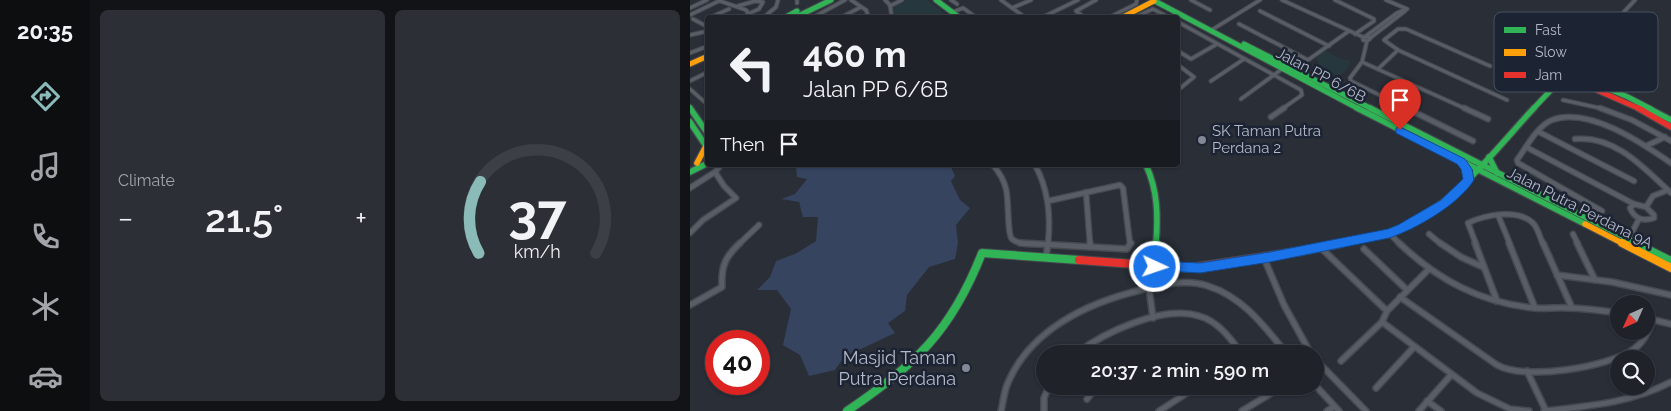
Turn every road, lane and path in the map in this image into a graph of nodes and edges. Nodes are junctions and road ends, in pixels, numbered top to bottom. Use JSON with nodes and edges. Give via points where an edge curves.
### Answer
{"nodes":[{"id":1,"x":707,"y":0,"type":"edge"},
{"id":2,"x":721,"y":0,"type":"edge"},
{"id":3,"x":733,"y":0,"type":"edge"},
{"id":4,"x":778,"y":0,"type":"edge"},
{"id":5,"x":820,"y":0,"type":"edge"},
{"id":6,"x":831,"y":0,"type":"edge"},
{"id":7,"x":845,"y":0,"type":"edge"},
{"id":8,"x":851,"y":0,"type":"edge"},
{"id":9,"x":885,"y":0,"type":"edge"},
{"id":10,"x":902,"y":0,"type":"edge"},
{"id":11,"x":936,"y":0,"type":"edge"},
{"id":12,"x":951,"y":0,"type":"edge"},
{"id":13,"x":1001,"y":0,"type":"edge"},
{"id":14,"x":1031,"y":0,"type":"edge"},
{"id":15,"x":1078,"y":0,"type":"edge"},
{"id":16,"x":1096,"y":0,"type":"edge"},
{"id":17,"x":1137,"y":0,"type":"edge"},
{"id":18,"x":1154,"y":0,"type":"edge"},
{"id":19,"x":1162,"y":0,"type":"edge"},
{"id":20,"x":1191,"y":0,"type":"edge"},
{"id":21,"x":1260,"y":0,"type":"edge"},
{"id":22,"x":1282,"y":0,"type":"edge"},
{"id":23,"x":1335,"y":0,"type":"edge"},
{"id":24,"x":1386,"y":0,"type":"edge"},
{"id":25,"x":1635,"y":0,"type":"edge"},
{"id":26,"x":762,"y":1,"type":"edge"},
{"id":27,"x":728,"y":3,"type":"junction"},
{"id":28,"x":957,"y":4,"type":"dead end"},
{"id":29,"x":738,"y":6,"type":"junction"},
{"id":30,"x":890,"y":6,"type":"junction"},
{"id":31,"x":691,"y":7,"type":"edge"},
{"id":32,"x":861,"y":7,"type":"junction"},
{"id":33,"x":1012,"y":8,"type":"junction"},
{"id":34,"x":729,"y":9,"type":"dead end"},
{"id":35,"x":1210,"y":10,"type":"dead end"},
{"id":36,"x":1260,"y":11,"type":"dead end"},
{"id":37,"x":697,"y":12,"type":"junction"},
{"id":38,"x":953,"y":12,"type":"junction"},
{"id":39,"x":1624,"y":12,"type":"edge"},
{"id":40,"x":690,"y":15,"type":"edge"},
{"id":41,"x":715,"y":15,"type":"edge"},
{"id":42,"x":746,"y":15,"type":"edge"},
{"id":43,"x":748,"y":15,"type":"edge"},
{"id":44,"x":767,"y":15,"type":"edge"},
{"id":45,"x":790,"y":15,"type":"edge"},
{"id":46,"x":800,"y":15,"type":"edge"},
{"id":47,"x":818,"y":15,"type":"edge"},
{"id":48,"x":846,"y":15,"type":"edge"},
{"id":49,"x":868,"y":15,"type":"edge"},
{"id":50,"x":892,"y":15,"type":"edge"},
{"id":51,"x":956,"y":15,"type":"edge"},
{"id":52,"x":972,"y":15,"type":"edge"},
{"id":53,"x":1022,"y":15,"type":"edge"},
{"id":54,"x":1047,"y":15,"type":"edge"},
{"id":55,"x":1081,"y":15,"type":"edge"},
{"id":56,"x":1114,"y":15,"type":"edge"},
{"id":57,"x":1126,"y":15,"type":"edge"},
{"id":58,"x":1140,"y":15,"type":"edge"},
{"id":59,"x":1164,"y":15,"type":"edge"},
{"id":60,"x":694,"y":19,"type":"dead end"},
{"id":61,"x":705,"y":19,"type":"edge"},
{"id":62,"x":699,"y":22,"type":"junction"},
{"id":63,"x":1180,"y":23,"type":"edge"},
{"id":64,"x":1239,"y":24,"type":"dead end"},
{"id":65,"x":705,"y":25,"type":"edge"},
{"id":66,"x":1212,"y":29,"type":"junction"},
{"id":67,"x":1349,"y":31,"type":"junction"},
{"id":68,"x":705,"y":32,"type":"edge"},
{"id":69,"x":1355,"y":34,"type":"junction"},
{"id":70,"x":690,"y":35,"type":"edge"},
{"id":71,"x":1367,"y":38,"type":"junction"},
{"id":72,"x":1217,"y":44,"type":"junction"},
{"id":73,"x":1329,"y":46,"type":"junction"},
{"id":74,"x":705,"y":47,"type":"edge"},
{"id":75,"x":1398,"y":50,"type":"junction"},
{"id":76,"x":1180,"y":52,"type":"edge"},
{"id":77,"x":690,"y":53,"type":"edge"},
{"id":78,"x":705,"y":57,"type":"edge"},
{"id":79,"x":1244,"y":59,"type":"junction"},
{"id":80,"x":705,"y":62,"type":"edge"},
{"id":81,"x":1362,"y":62,"type":"junction"},
{"id":82,"x":690,"y":64,"type":"edge"},
{"id":83,"x":1180,"y":66,"type":"edge"},
{"id":84,"x":1490,"y":66,"type":"dead end"},
{"id":85,"x":690,"y":69,"type":"edge"},
{"id":86,"x":1378,"y":69,"type":"junction"},
{"id":87,"x":1282,"y":70,"type":"junction"},
{"id":88,"x":705,"y":74,"type":"edge"},
{"id":89,"x":1274,"y":76,"type":"junction"},
{"id":90,"x":1211,"y":80,"type":"dead end"},
{"id":91,"x":690,"y":81,"type":"edge"},
{"id":92,"x":1180,"y":88,"type":"edge"},
{"id":93,"x":690,"y":89,"type":"edge"},
{"id":94,"x":1549,"y":92,"type":"edge"},
{"id":95,"x":1606,"y":92,"type":"edge"},
{"id":96,"x":1614,"y":92,"type":"edge"},
{"id":97,"x":1240,"y":98,"type":"dead end"},
{"id":98,"x":1507,"y":100,"type":"dead end"},
{"id":99,"x":1563,"y":100,"type":"dead end"},
{"id":100,"x":705,"y":102,"type":"edge"},
{"id":101,"x":691,"y":111,"type":"edge"},
{"id":102,"x":1271,"y":117,"type":"dead end"},
{"id":103,"x":1488,"y":119,"type":"dead end"},
{"id":104,"x":1671,"y":120,"type":"edge"},
{"id":105,"x":690,"y":122,"type":"edge"},
{"id":106,"x":1671,"y":126,"type":"edge"},
{"id":107,"x":705,"y":130,"type":"edge"},
{"id":108,"x":1539,"y":132,"type":"junction"},
{"id":109,"x":1666,"y":137,"type":"junction"},
{"id":110,"x":1574,"y":139,"type":"dead end"},
{"id":111,"x":1473,"y":141,"type":"dead end"},
{"id":112,"x":1671,"y":141,"type":"edge"},
{"id":113,"x":705,"y":145,"type":"edge"},
{"id":114,"x":1646,"y":146,"type":"junction"},
{"id":115,"x":1526,"y":147,"type":"junction"},
{"id":116,"x":705,"y":151,"type":"edge"},
{"id":117,"x":1489,"y":157,"type":"junction"},
{"id":118,"x":1463,"y":159,"type":"junction"},
{"id":119,"x":705,"y":160,"type":"edge"},
{"id":120,"x":1671,"y":163,"type":"edge"},
{"id":121,"x":697,"y":164,"type":"junction"},
{"id":122,"x":705,"y":164,"type":"edge"},
{"id":123,"x":690,"y":167,"type":"edge"},
{"id":124,"x":719,"y":167,"type":"edge"},
{"id":125,"x":994,"y":167,"type":"edge"},
{"id":126,"x":1036,"y":167,"type":"edge"},
{"id":127,"x":1147,"y":167,"type":"edge"},
{"id":128,"x":1480,"y":168,"type":"junction"},
{"id":129,"x":690,"y":172,"type":"edge"},
{"id":130,"x":715,"y":172,"type":"junction"},
{"id":131,"x":1496,"y":176,"type":"junction"},
{"id":132,"x":1468,"y":180,"type":"junction"},
{"id":133,"x":1634,"y":181,"type":"dead end"},
{"id":134,"x":690,"y":188,"type":"edge"},
{"id":135,"x":1669,"y":191,"type":"edge"},
{"id":136,"x":1086,"y":192,"type":"junction"},
{"id":137,"x":1048,"y":200,"type":"junction"},
{"id":138,"x":1634,"y":204,"type":"junction"},
{"id":139,"x":1646,"y":207,"type":"junction"},
{"id":140,"x":1602,"y":210,"type":"dead end"},
{"id":141,"x":1498,"y":215,"type":"junction"},
{"id":142,"x":1639,"y":218,"type":"junction"},
{"id":143,"x":759,"y":226,"type":"dead end"},
{"id":144,"x":690,"y":233,"type":"edge"},
{"id":145,"x":1389,"y":233,"type":"junction"},
{"id":146,"x":1429,"y":234,"type":"dead end"},
{"id":147,"x":1573,"y":234,"type":"dead end"},
{"id":148,"x":1627,"y":242,"type":"junction"},
{"id":149,"x":1048,"y":246,"type":"junction"},
{"id":150,"x":1090,"y":247,"type":"junction"},
{"id":151,"x":1320,"y":247,"type":"junction"},
{"id":152,"x":1364,"y":249,"type":"dead end"},
{"id":153,"x":1046,"y":258,"type":"junction"},
{"id":154,"x":1264,"y":258,"type":"junction"},
{"id":155,"x":1671,"y":261,"type":"edge"},
{"id":156,"x":1155,"y":267,"type":"junction"},
{"id":157,"x":1483,"y":267,"type":"junction"},
{"id":158,"x":1671,"y":268,"type":"edge"},
{"id":159,"x":1428,"y":270,"type":"junction"},
{"id":160,"x":1557,"y":275,"type":"junction"},
{"id":161,"x":1594,"y":280,"type":"junction"},
{"id":162,"x":1149,"y":288,"type":"junction"},
{"id":163,"x":1407,"y":290,"type":"junction"},
{"id":164,"x":1671,"y":296,"type":"edge"},
{"id":165,"x":1400,"y":297,"type":"junction"},
{"id":166,"x":1497,"y":301,"type":"junction"},
{"id":167,"x":690,"y":305,"type":"edge"},
{"id":168,"x":1535,"y":308,"type":"junction"},
{"id":169,"x":1572,"y":308,"type":"junction"},
{"id":170,"x":1388,"y":311,"type":"junction"},
{"id":171,"x":1610,"y":312,"type":"edge"},
{"id":172,"x":1153,"y":318,"type":"junction"},
{"id":173,"x":1655,"y":320,"type":"edge"},
{"id":174,"x":1382,"y":322,"type":"junction"},
{"id":175,"x":1671,"y":324,"type":"edge"},
{"id":176,"x":1643,"y":340,"type":"edge"},
{"id":177,"x":1088,"y":345,"type":"edge"},
{"id":178,"x":1235,"y":345,"type":"edge"},
{"id":179,"x":1280,"y":345,"type":"edge"},
{"id":180,"x":1306,"y":345,"type":"edge"},
{"id":181,"x":1414,"y":347,"type":"junction"},
{"id":182,"x":1341,"y":361,"type":"dead end"},
{"id":183,"x":1324,"y":371,"type":"edge"},
{"id":184,"x":1527,"y":371,"type":"junction"},
{"id":185,"x":1451,"y":375,"type":"junction"},
{"id":186,"x":1671,"y":382,"type":"edge"},
{"id":187,"x":1376,"y":388,"type":"dead end"},
{"id":188,"x":1045,"y":395,"type":"edge"},
{"id":189,"x":1090,"y":395,"type":"edge"},
{"id":190,"x":1184,"y":395,"type":"edge"},
{"id":191,"x":1268,"y":395,"type":"edge"},
{"id":192,"x":1324,"y":395,"type":"edge"},
{"id":193,"x":1087,"y":399,"type":"dead end"},
{"id":194,"x":1428,"y":401,"type":"junction"},
{"id":195,"x":1337,"y":409,"type":"edge"},
{"id":196,"x":847,"y":411,"type":"edge"},
{"id":197,"x":1001,"y":411,"type":"edge"},
{"id":198,"x":1044,"y":411,"type":"edge"},
{"id":199,"x":1159,"y":411,"type":"edge"},
{"id":200,"x":1242,"y":411,"type":"edge"},
{"id":201,"x":1327,"y":411,"type":"edge"},
{"id":202,"x":1366,"y":411,"type":"edge"},
{"id":203,"x":1420,"y":411,"type":"edge"},
{"id":204,"x":1441,"y":411,"type":"edge"},
{"id":205,"x":1529,"y":411,"type":"edge"},
{"id":206,"x":1545,"y":411,"type":"edge"}],
"edges":[{"from":1,"to":31,"type":"street"},
{"from":2,"to":27,"type":"street"},
{"from":2,"to":37,"type":"street"},
{"from":3,"to":27,"type":"street"},
{"from":4,"to":44,"type":"street","via":[[776,7]]},
{"from":5,"to":45,"type":"street"},
{"from":6,"to":46,"type":"street"},
{"from":7,"to":47,"type":"street"},
{"from":8,"to":32,"type":"street"},
{"from":9,"to":30,"type":"street"},
{"from":10,"to":30,"type":"street"},
{"from":11,"to":38,"type":"street"},
{"from":12,"to":28,"type":"street"},
{"from":13,"to":33,"type":"street"},
{"from":14,"to":33,"type":"street"},
{"from":15,"to":54,"type":"street"},
{"from":16,"to":55,"type":"street","via":[[1076,11]]},
{"from":17,"to":56,"type":"street","via":[[1136,4]]},
{"from":18,"to":57,"type":"street"},
{"from":18,"to":66,"type":"street","name":"Jalan PP 6/6B"},
{"from":19,"to":66,"type":"street","name":"Jalan PP 6/6B"},
{"from":20,"to":35,"type":"street"},
{"from":21,"to":66,"type":"street"},
{"from":22,"to":67,"type":"street"},
{"from":23,"to":69,"type":"street","via":[[1374,19]]},
{"from":24,"to":71,"type":"street","via":[[1406,10],[1402,16]]},
{"from":25,"to":39,"type":"street"},
{"from":26,"to":29,"type":"street"},
{"from":26,"to":43,"type":"street","via":[[759,9]]},
{"from":27,"to":29,"type":"street"},
{"from":29,"to":42,"type":"street","via":[[746,10]]},
{"from":30,"to":50,"type":"street"},
{"from":31,"to":37,"type":"street"},
{"from":32,"to":48,"type":"street"},
{"from":32,"to":49,"type":"street"},
{"from":33,"to":53,"type":"street"},
{"from":34,"to":41,"type":"street"},
{"from":36,"to":73,"type":"street"},
{"from":37,"to":40,"type":"street"},
{"from":38,"to":51,"type":"street"},
{"from":38,"to":52,"type":"street","via":[[963,8]]},
{"from":58,"to":59,"type":"street","via":[[1153,9]]},
{"from":60,"to":62,"type":"street"},
{"from":61,"to":62,"type":"street"},
{"from":62,"to":65,"type":"street"},
{"from":63,"to":72,"type":"street"},
{"from":64,"to":73,"type":"street","via":[[1308,60]]},
{"from":66,"to":87,"type":"street","name":"Jalan PP 6/6B"},
{"from":66,"to":118,"type":"street","name":"Jalan PP 6/6B"},
{"from":67,"to":69,"type":"street"},
{"from":67,"to":73,"type":"street"},
{"from":68,"to":70,"type":"street"},
{"from":69,"to":71,"type":"street"},
{"from":71,"to":81,"type":"street"},
{"from":72,"to":76,"type":"street","via":[[1191,59]]},
{"from":72,"to":79,"type":"street"},
{"from":74,"to":77,"type":"street"},
{"from":75,"to":84,"type":"street","via":[[1384,40],[1403,28]]},
{"from":75,"to":86,"type":"street"},
{"from":75,"to":98,"type":"street"},
{"from":78,"to":82,"type":"street"},
{"from":79,"to":89,"type":"street"},
{"from":79,"to":90,"type":"street"},
{"from":80,"to":85,"type":"street"},
{"from":81,"to":86,"type":"street"},
{"from":81,"to":111,"type":"street","via":[[1350,80]]},
{"from":83,"to":92,"type":"street","via":[[1194,77]]},
{"from":86,"to":103,"type":"street"},
{"from":87,"to":89,"type":"street"},
{"from":87,"to":118,"type":"street","name":"Jalan PP 6/6B"},
{"from":88,"to":91,"type":"street"},
{"from":89,"to":97,"type":"street"},
{"from":89,"to":102,"type":"street","via":[[1303,93]]},
{"from":93,"to":100,"type":"street"},
{"from":94,"to":117,"type":"street"},
{"from":95,"to":106,"type":"street"},
{"from":96,"to":104,"type":"street"},
{"from":99,"to":109,"type":"street","via":[[1621,114]]},
{"from":101,"to":107,"type":"street"},
{"from":105,"to":113,"type":"street"},
{"from":108,"to":114,"type":"street","via":[[1551,120],[1577,118],[1616,129]]},
{"from":108,"to":115,"type":"street"},
{"from":108,"to":133,"type":"street"},
{"from":109,"to":112,"type":"street"},
{"from":109,"to":114,"type":"street"},
{"from":110,"to":135,"type":"street","via":[[1589,138],[1620,151],[1643,166]]},
{"from":114,"to":120,"type":"street"},
{"from":115,"to":138,"type":"street"},
{"from":115,"to":140,"type":"street","via":[[1516,160],[1522,166]]},
{"from":116,"to":121,"type":"street"},
{"from":117,"to":118,"type":"street"},
{"from":117,"to":128,"type":"street"},
{"from":117,"to":131,"type":"street"},
{"from":118,"to":128,"type":"street","name":"Jalan PP 6/6B"},
{"from":118,"to":132,"type":"street"},
{"from":119,"to":121,"type":"street"},
{"from":121,"to":123,"type":"street"},
{"from":122,"to":129,"type":"street"},
{"from":124,"to":130,"type":"street"},
{"from":125,"to":149,"type":"street","via":[[1005,186],[1010,212],[1009,235],[1020,243]]},
{"from":126,"to":137,"type":"street"},
{"from":127,"to":156,"type":"street","via":[[1155,185],[1157,206]]},
{"from":128,"to":131,"type":"street","name":"Jalan Putra Perdana 9A"},
{"from":128,"to":132,"type":"street"},
{"from":130,"to":134,"type":"street"},
{"from":130,"to":144,"type":"street","via":[[736,198]]},
{"from":131,"to":132,"type":"street"},
{"from":131,"to":148,"type":"street","name":"Jalan Putra Perdana 9A"},
{"from":132,"to":145,"type":"street","via":[[1445,203]]},
{"from":135,"to":139,"type":"street","via":[[1654,196]]},
{"from":136,"to":137,"type":"street"},
{"from":136,"to":150,"type":"street"},
{"from":136,"to":150,"type":"street","via":[[1120,185],[1123,188],[1131,242],[1127,249]]},
{"from":137,"to":149,"type":"street"},
{"from":138,"to":139,"type":"street"},
{"from":138,"to":142,"type":"street","via":[[1630,210]]},
{"from":139,"to":142,"type":"street","via":[[1654,218]]},
{"from":141,"to":157,"type":"street","via":[[1476,218],[1468,223]]},
{"from":141,"to":160,"type":"street","via":[[1532,222]]},
{"from":141,"to":168,"type":"street"},
{"from":142,"to":148,"type":"street"},
{"from":143,"to":167,"type":"street","via":[[728,254],[721,273],[722,287]]},
{"from":145,"to":151,"type":"street"},
{"from":145,"to":159,"type":"street"},
{"from":146,"to":157,"type":"street","via":[[1446,250]]},
{"from":147,"to":161,"type":"street"},
{"from":148,"to":155,"type":"street","name":"Jalan Putra Perdana 9A"},
{"from":148,"to":158,"type":"street","name":"Jalan Putra Perdana 9A"},
{"from":149,"to":150,"type":"street"},
{"from":149,"to":153,"type":"street"},
{"from":151,"to":154,"type":"street"},
{"from":151,"to":170,"type":"street"},
{"from":152,"to":163,"type":"street"},
{"from":153,"to":156,"type":"street"},
{"from":153,"to":196,"type":"street","via":[[982,253],[944,328],[893,379]]},
{"from":154,"to":156,"type":"street","via":[[1200,268]]},
{"from":154,"to":180,"type":"street"},
{"from":157,"to":166,"type":"street"},
{"from":159,"to":163,"type":"street"},
{"from":159,"to":166,"type":"street","via":[[1476,296]]},
{"from":160,"to":161,"type":"street"},
{"from":160,"to":169,"type":"street"},
{"from":161,"to":164,"type":"street"},
{"from":162,"to":172,"type":"street"},
{"from":162,"to":179,"type":"street","via":[[1187,282],[1232,296],[1253,312]]},
{"from":162,"to":197,"type":"street","via":[[1092,304],[1058,323],[1030,349],[1011,374],[1003,394]]},
{"from":163,"to":165,"type":"street"},
{"from":165,"to":170,"type":"street"},
{"from":165,"to":184,"type":"street","via":[[1495,364],[1510,371]]},
{"from":166,"to":168,"type":"street"},
{"from":168,"to":169,"type":"street"},
{"from":169,"to":171,"type":"street"},
{"from":170,"to":174,"type":"street"},
{"from":172,"to":177,"type":"street","via":[[1124,326]]},
{"from":172,"to":178,"type":"street","via":[[1197,316],[1214,324]]},
{"from":173,"to":175,"type":"street"},
{"from":174,"to":181,"type":"street"},
{"from":174,"to":182,"type":"street"},
{"from":176,"to":184,"type":"street","via":[[1634,349],[1612,360]]},
{"from":181,"to":185,"type":"street"},
{"from":181,"to":187,"type":"street"},
{"from":183,"to":202,"type":"street"},
{"from":184,"to":206,"type":"street"},
{"from":185,"to":194,"type":"street"},
{"from":185,"to":205,"type":"street","via":[[1477,393],[1510,409]]},
{"from":186,"to":206,"type":"street","via":[[1628,401]]},
{"from":188,"to":198,"type":"street"},
{"from":189,"to":193,"type":"street"},
{"from":190,"to":199,"type":"street"},
{"from":191,"to":200,"type":"street"},
{"from":192,"to":195,"type":"street"},
{"from":194,"to":203,"type":"street"},
{"from":194,"to":204,"type":"street"},
{"from":195,"to":201,"type":"street"}]}
